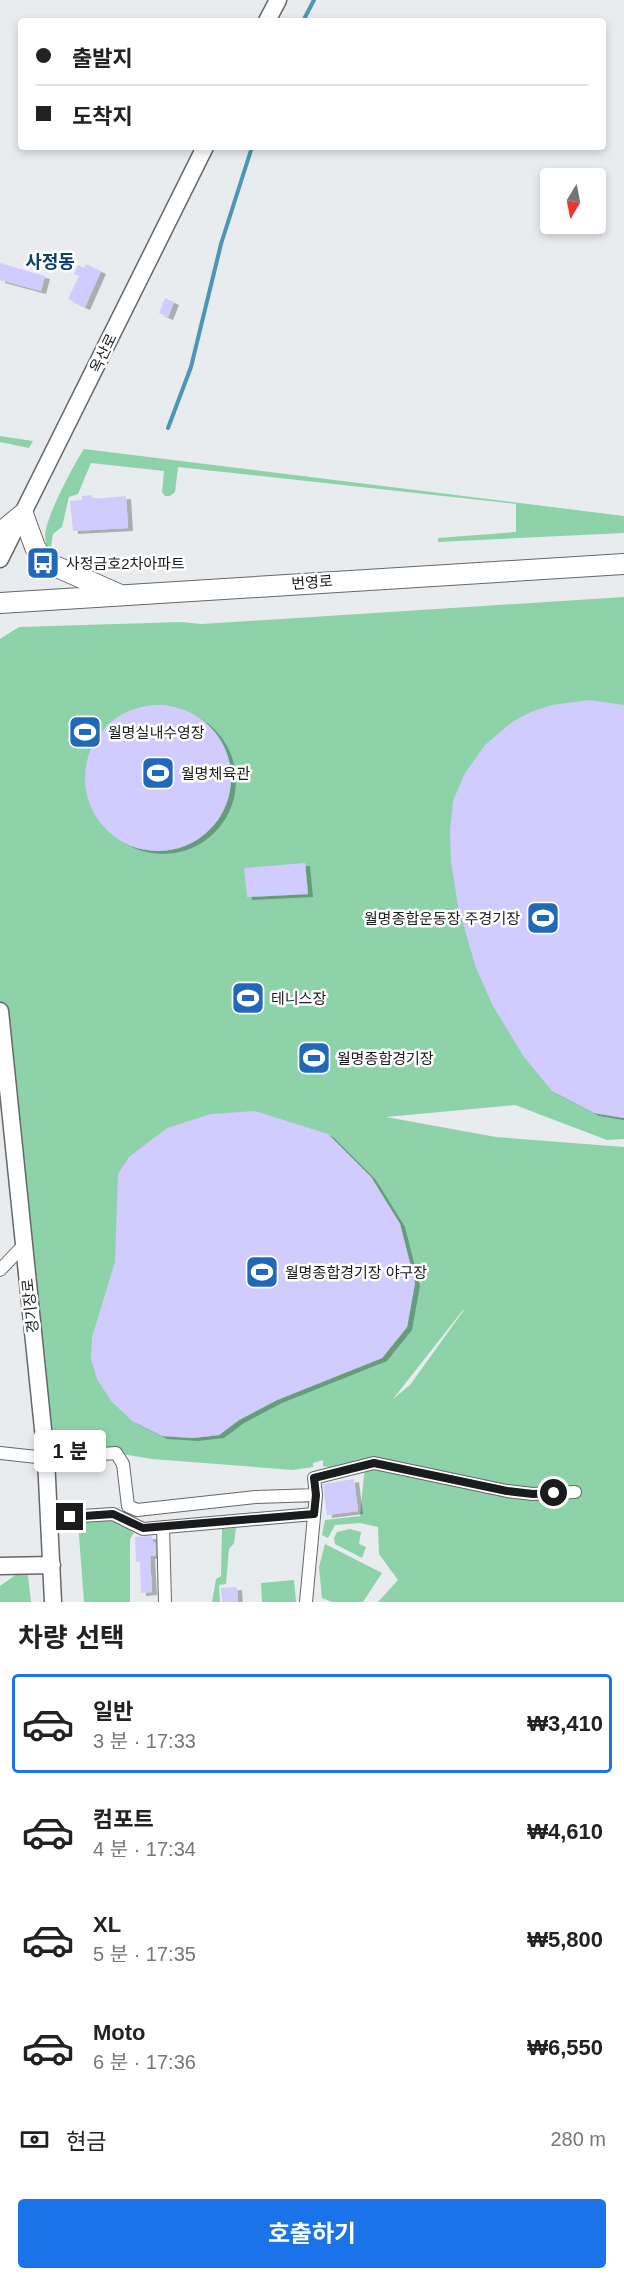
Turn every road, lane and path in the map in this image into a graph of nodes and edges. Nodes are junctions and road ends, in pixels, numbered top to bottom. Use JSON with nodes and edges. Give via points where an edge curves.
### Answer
{"nodes":[{"id":1,"x":278,"y":0,"type":"edge"},
{"id":2,"x":269,"y":18,"type":"edge"},
{"id":3,"x":204,"y":150,"type":"edge"},
{"id":4,"x":23,"y":514,"type":"junction"},
{"id":5,"x":0,"y":533,"type":"edge"},
{"id":6,"x":0,"y":559,"type":"edge"},
{"id":7,"x":624,"y":564,"type":"edge"},
{"id":8,"x":121,"y":596,"type":"junction"},
{"id":9,"x":0,"y":603,"type":"edge"},
{"id":10,"x":0,"y":1011,"type":"edge"},
{"id":11,"x":23,"y":1246,"type":"junction"},
{"id":12,"x":0,"y":1270,"type":"edge"},
{"id":13,"x":0,"y":1453,"type":"edge"},
{"id":14,"x":46,"y":1458,"type":"junction"},
{"id":15,"x":575,"y":1492,"type":"dead end"},
{"id":16,"x":316,"y":1495,"type":"junction"},
{"id":17,"x":314,"y":1514,"type":"junction"},
{"id":18,"x":49,"y":1518,"type":"junction"},
{"id":19,"x":163,"y":1527,"type":"junction"},
{"id":20,"x":52,"y":1565,"type":"junction"},
{"id":21,"x":0,"y":1566,"type":"edge"},
{"id":22,"x":53,"y":1602,"type":"edge"},
{"id":23,"x":165,"y":1602,"type":"edge"},
{"id":24,"x":306,"y":1602,"type":"edge"}],
"edges":[{"from":1,"to":2,"type":"street"},
{"from":3,"to":4,"type":"street","name":"옥산로"},
{"from":4,"to":5,"type":"main road"},
{"from":4,"to":6,"type":"street","name":"옥산로"},
{"from":4,"to":8,"type":"main road","via":[[35,547],[48,563]]},
{"from":7,"to":8,"type":"main road","name":"번영로"},
{"from":8,"to":9,"type":"main road","name":"번영로"},
{"from":10,"to":11,"type":"street","name":"경기장로"},
{"from":11,"to":12,"type":"street"},
{"from":11,"to":14,"type":"street","name":"경기장로"},
{"from":13,"to":14,"type":"street"},
{"from":14,"to":16,"type":"street","via":[[116,1453],[123,1464],[128,1506],[137,1510],[256,1497]]},
{"from":14,"to":18,"type":"street","name":"경기장로"},
{"from":15,"to":16,"type":"street","via":[[516,1492],[374,1463],[314,1478]]},
{"from":16,"to":17,"type":"street"},
{"from":17,"to":19,"type":"street"},
{"from":17,"to":24,"type":"street"},
{"from":18,"to":19,"type":"street","via":[[113,1514],[143,1528]]},
{"from":18,"to":20,"type":"street","name":"경기장로"},
{"from":19,"to":23,"type":"street"},
{"from":20,"to":21,"type":"street"},
{"from":20,"to":22,"type":"street","name":"경기장로"}]}
